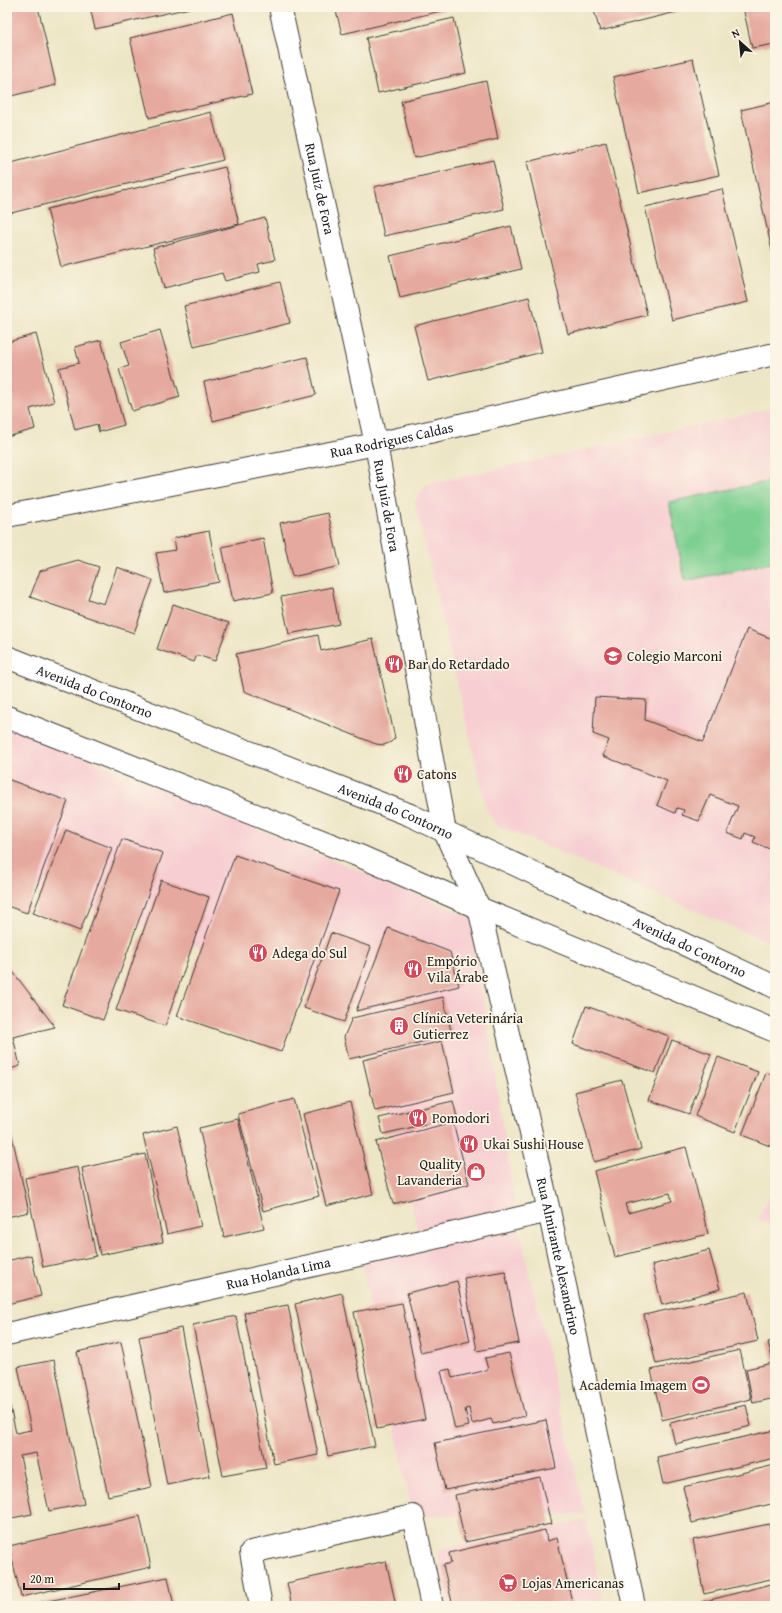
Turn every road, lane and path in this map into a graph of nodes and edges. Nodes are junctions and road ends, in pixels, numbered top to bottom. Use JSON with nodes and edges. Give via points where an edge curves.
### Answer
{"nodes":[{"id":1,"x":280,"y":7,"type":"edge"},
{"id":2,"x":775,"y":354,"type":"edge"},
{"id":3,"x":376,"y":444,"type":"junction"},
{"id":4,"x":7,"y":516,"type":"edge"},
{"id":5,"x":7,"y":657,"type":"edge"},
{"id":6,"x":7,"y":717,"type":"edge"},
{"id":7,"x":446,"y":832,"type":"junction"},
{"id":8,"x":479,"y":908,"type":"junction"},
{"id":9,"x":775,"y":988,"type":"edge"},
{"id":10,"x":775,"y":1030,"type":"edge"},
{"id":11,"x":549,"y":1211,"type":"junction"},
{"id":12,"x":7,"y":1334,"type":"edge"},
{"id":13,"x":261,"y":1606,"type":"edge"},
{"id":14,"x":432,"y":1606,"type":"edge"},
{"id":15,"x":634,"y":1606,"type":"edge"}],
"edges":[{"from":1,"to":3,"type":"street","name":"Rua Juiz de Fora"},
{"from":2,"to":3,"type":"street","name":"Rua Rodrigues Caldas"},
{"from":3,"to":4,"type":"street","name":"Rua Rodrigues Caldas"},
{"from":3,"to":7,"type":"street","name":"Rua Juiz de Fora"},
{"from":5,"to":7,"type":"street","name":"Avenida do Contorno","via":[[410,815]]},
{"from":6,"to":8,"type":"street","via":[[362,857]]},
{"from":7,"to":8,"type":"street","name":"Rua Juiz de Fora"},
{"from":7,"to":9,"type":"street","name":"Avenida do Contorno"},
{"from":8,"to":10,"type":"street"},
{"from":8,"to":11,"type":"street","name":"Rua Almirante Alexandrino"},
{"from":11,"to":12,"type":"street","name":"Rua Holanda Lima"},
{"from":11,"to":15,"type":"street","name":"Rua Almirante Alexandrino"},
{"from":13,"to":14,"type":"street","via":[[250,1552],[413,1516]]}]}
